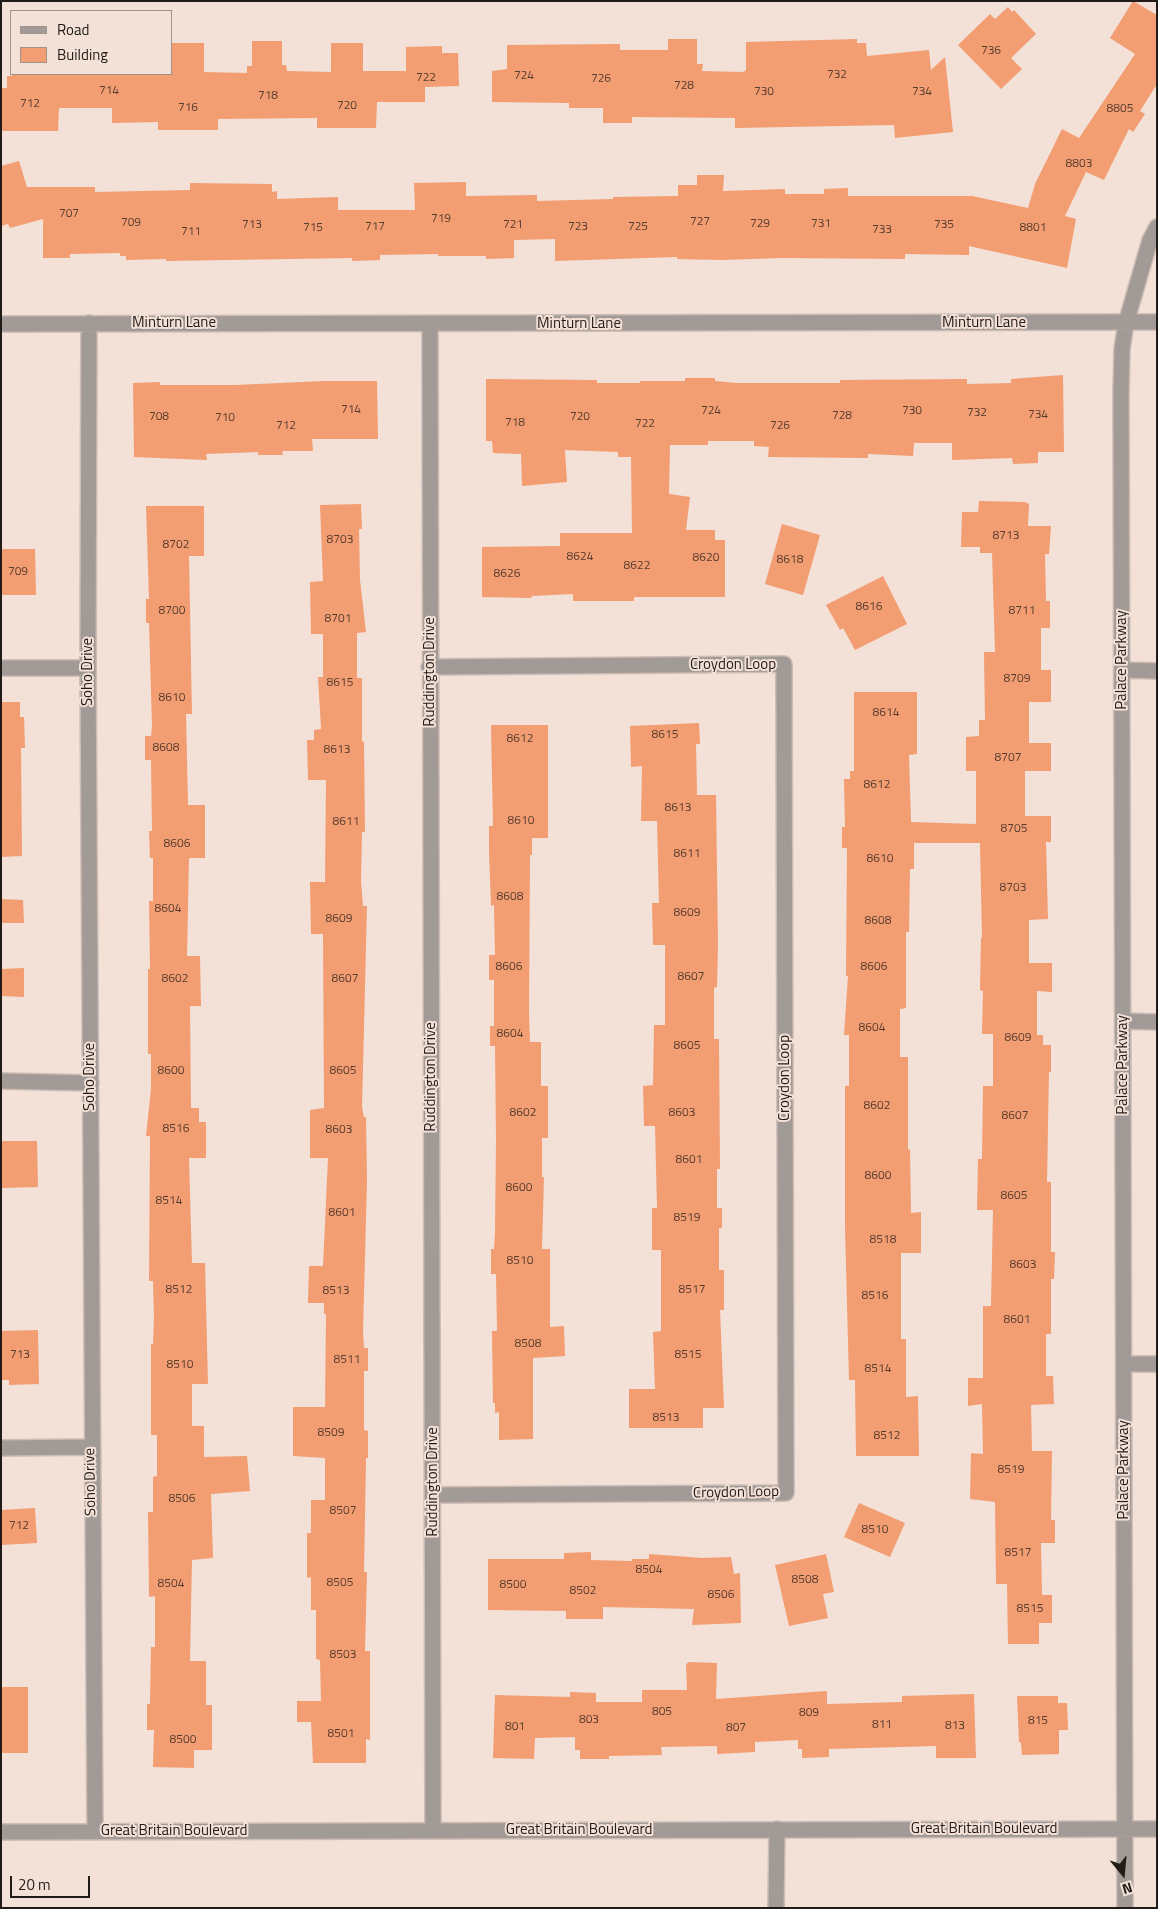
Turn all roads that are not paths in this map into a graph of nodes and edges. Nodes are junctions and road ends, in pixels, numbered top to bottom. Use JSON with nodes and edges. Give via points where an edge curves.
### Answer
{"nodes":[{"id":1,"x":1157,"y":227,"type":"edge"},
{"id":2,"x":1157,"y":322,"type":"edge"},
{"id":3,"x":89,"y":323,"type":"junction"},
{"id":4,"x":1126,"y":323,"type":"junction"},
{"id":5,"x":1,"y":324,"type":"edge"},
{"id":6,"x":430,"y":324,"type":"junction"},
{"id":7,"x":429,"y":667,"type":"junction"},
{"id":8,"x":1,"y":668,"type":"edge"},
{"id":9,"x":88,"y":668,"type":"junction"},
{"id":10,"x":1122,"y":670,"type":"junction"},
{"id":11,"x":1157,"y":671,"type":"edge"},
{"id":12,"x":1123,"y":1022,"type":"junction"},
{"id":13,"x":1157,"y":1022,"type":"edge"},
{"id":14,"x":1,"y":1081,"type":"edge"},
{"id":15,"x":91,"y":1083,"type":"junction"},
{"id":16,"x":1124,"y":1364,"type":"junction"},
{"id":17,"x":1157,"y":1364,"type":"edge"},
{"id":18,"x":91,"y":1447,"type":"junction"},
{"id":19,"x":1,"y":1448,"type":"edge"},
{"id":20,"x":433,"y":1495,"type":"junction"},
{"id":21,"x":777,"y":1829,"type":"junction"},
{"id":22,"x":1157,"y":1829,"type":"edge"},
{"id":23,"x":433,"y":1830,"type":"junction"},
{"id":24,"x":1124,"y":1830,"type":"junction"},
{"id":25,"x":1,"y":1832,"type":"edge"},
{"id":26,"x":95,"y":1832,"type":"junction"},
{"id":27,"x":776,"y":1908,"type":"edge"},
{"id":28,"x":1125,"y":1908,"type":"edge"}],
"edges":[{"from":1,"to":4,"type":"street","name":"Palace Parkway","via":[[1150,240]]},
{"from":2,"to":4,"type":"street","name":"Minturn Lane"},
{"from":3,"to":5,"type":"street","name":"Minturn Lane"},
{"from":3,"to":6,"type":"street","name":"Minturn Lane"},
{"from":3,"to":9,"type":"street","name":"Soho Drive"},
{"from":4,"to":6,"type":"street","name":"Minturn Lane"},
{"from":4,"to":10,"type":"street","name":"Palace Parkway","via":[[1121,393]]},
{"from":6,"to":7,"type":"street","name":"Ruddington Drive"},
{"from":7,"to":20,"type":"street","name":"Ruddington Drive"},
{"from":7,"to":20,"type":"street","name":"Croydon Loop","via":[[784,664],[786,1493]]},
{"from":8,"to":9,"type":"street"},
{"from":9,"to":15,"type":"street","name":"Soho Drive"},
{"from":10,"to":11,"type":"street"},
{"from":10,"to":12,"type":"street","name":"Palace Parkway"},
{"from":12,"to":13,"type":"street"},
{"from":12,"to":16,"type":"street","name":"Palace Parkway"},
{"from":14,"to":15,"type":"street"},
{"from":15,"to":18,"type":"street","name":"Soho Drive"},
{"from":16,"to":17,"type":"street"},
{"from":16,"to":24,"type":"street","name":"Palace Parkway"},
{"from":18,"to":19,"type":"street"},
{"from":18,"to":26,"type":"street","name":"Soho Drive"},
{"from":20,"to":23,"type":"street","name":"Ruddington Drive"},
{"from":21,"to":23,"type":"street","name":"Great Britain Boulevard"},
{"from":21,"to":24,"type":"street","name":"Great Britain Boulevard"},
{"from":21,"to":27,"type":"street"},
{"from":22,"to":24,"type":"street","name":"Great Britain Boulevard"},
{"from":23,"to":26,"type":"street","name":"Great Britain Boulevard"},
{"from":24,"to":28,"type":"street","name":"Palace Parkway"},
{"from":25,"to":26,"type":"street","name":"Great Britain Boulevard"}]}
